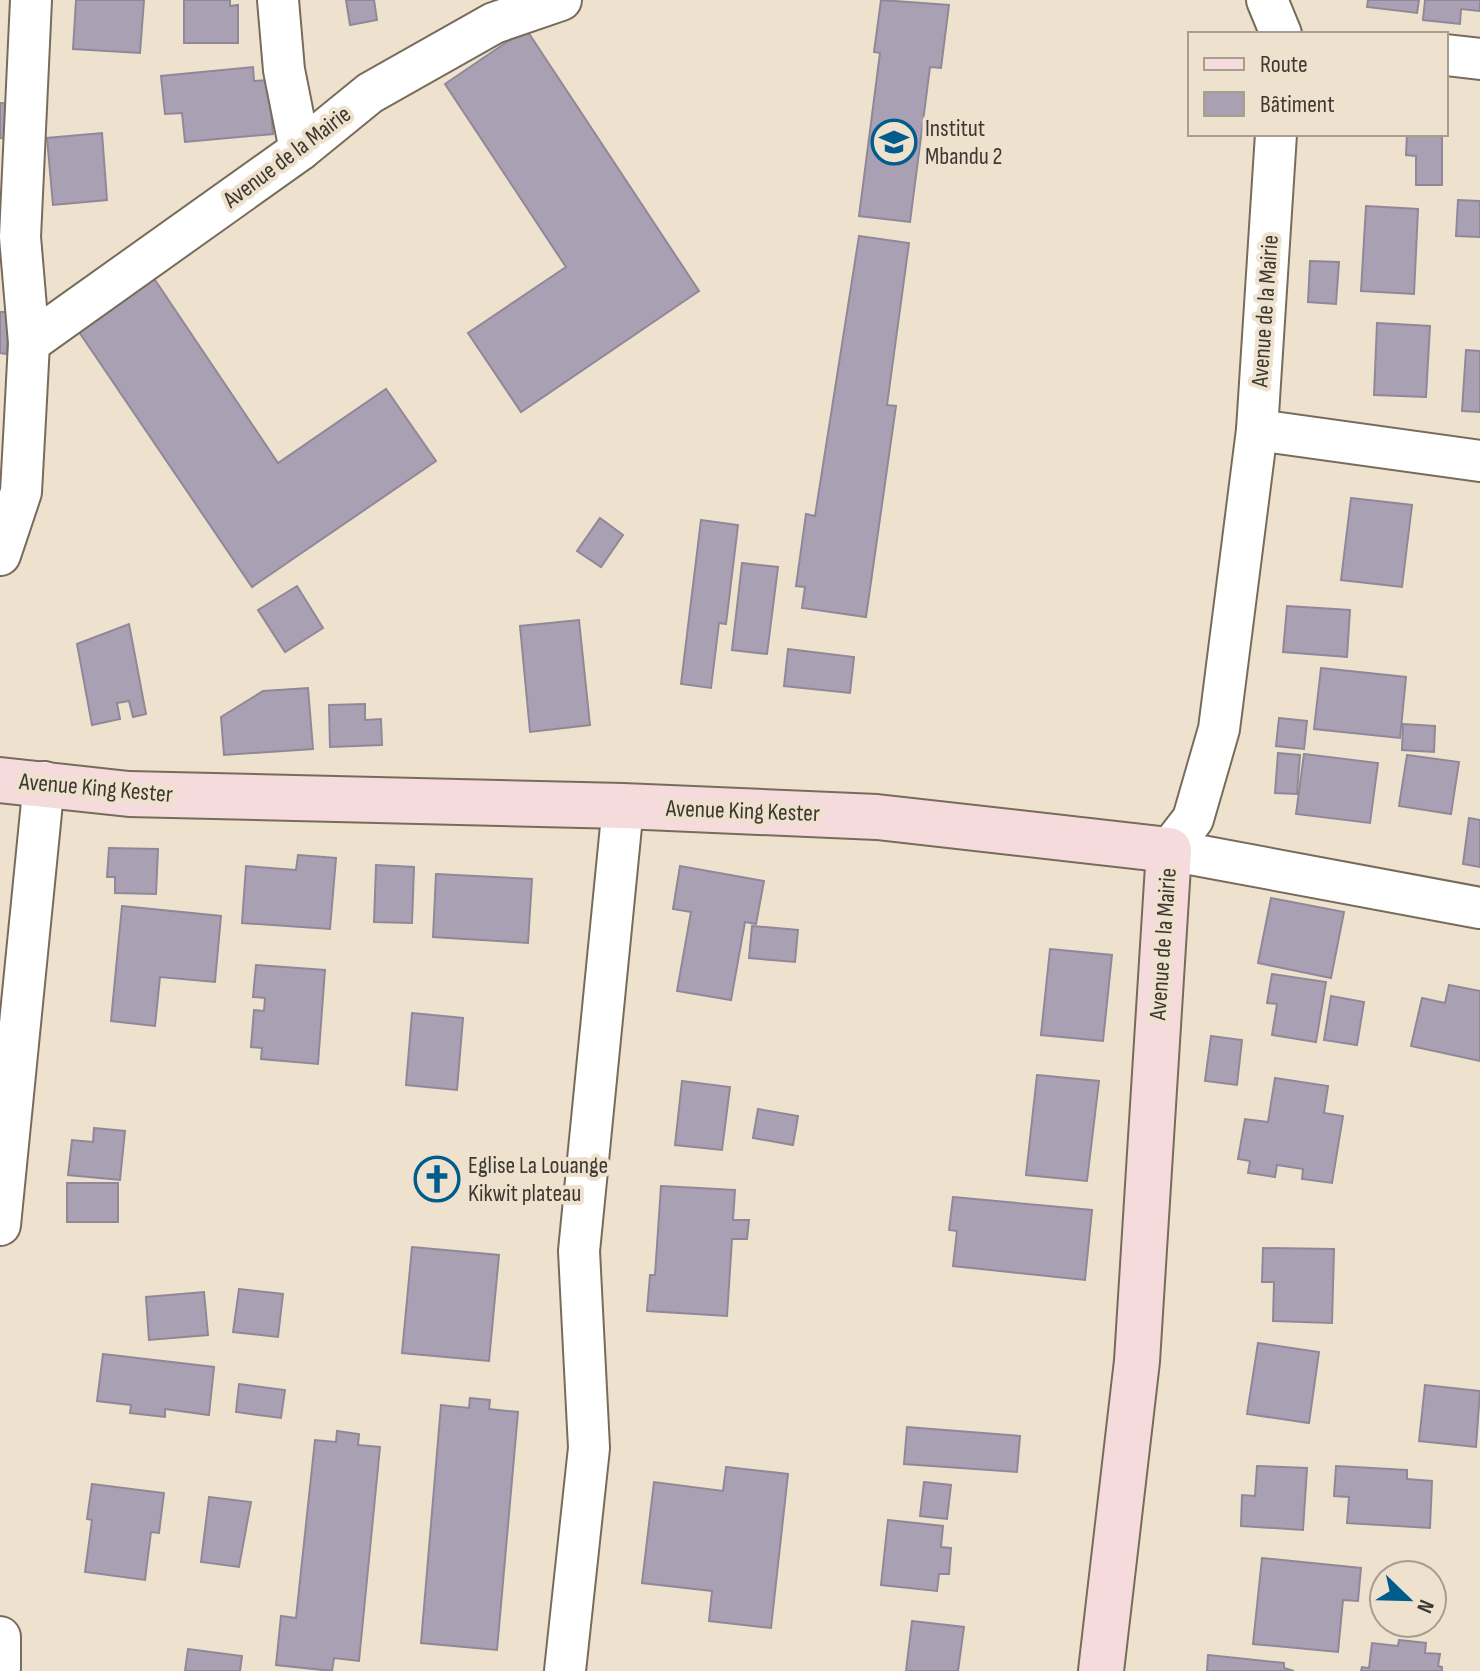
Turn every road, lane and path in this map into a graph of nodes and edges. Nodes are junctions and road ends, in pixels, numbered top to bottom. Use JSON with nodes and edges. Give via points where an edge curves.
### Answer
{"nodes":[{"id":1,"x":31,"y":0,"type":"edge"},
{"id":2,"x":278,"y":0,"type":"edge"},
{"id":3,"x":561,"y":0,"type":"edge"},
{"id":4,"x":1267,"y":0,"type":"edge"},
{"id":5,"x":495,"y":11,"type":"edge"},
{"id":6,"x":1280,"y":32,"type":"edge"},
{"id":7,"x":1448,"y":55,"type":"edge"},
{"id":8,"x":1480,"y":59,"type":"edge"},
{"id":9,"x":1276,"y":136,"type":"edge"},
{"id":10,"x":300,"y":150,"type":"junction"},
{"id":11,"x":29,"y":343,"type":"junction"},
{"id":12,"x":1257,"y":430,"type":"junction"},
{"id":13,"x":1480,"y":461,"type":"edge"},
{"id":14,"x":0,"y":555,"type":"edge"},
{"id":15,"x":0,"y":780,"type":"edge"},
{"id":16,"x":44,"y":782,"type":"junction"},
{"id":17,"x":623,"y":806,"type":"junction"},
{"id":18,"x":1169,"y":850,"type":"junction"},
{"id":19,"x":1480,"y":908,"type":"edge"},
{"id":20,"x":0,"y":1225,"type":"edge"},
{"id":21,"x":0,"y":1637,"type":"edge"},
{"id":22,"x":0,"y":1668,"type":"edge"},
{"id":23,"x":565,"y":1671,"type":"edge"},
{"id":24,"x":1101,"y":1671,"type":"edge"}],
"edges":[{"from":1,"to":11,"type":"street","via":[[20,237]]},
{"from":2,"to":10,"type":"street","via":[[284,70]]},
{"from":3,"to":5,"type":"street","name":"Avenue de la Mairie"},
{"from":4,"to":6,"type":"street"},
{"from":5,"to":10,"type":"street","name":"Avenue de la Mairie","via":[[370,93]]},
{"from":7,"to":8,"type":"street"},
{"from":9,"to":12,"type":"street","name":"Avenue de la Mairie"},
{"from":10,"to":11,"type":"street","name":"Avenue de la Mairie"},
{"from":11,"to":14,"type":"street","via":[[21,492]]},
{"from":12,"to":13,"type":"street"},
{"from":12,"to":18,"type":"street","name":"Avenue de la Mairie","via":[[1219,729],[1193,819]]},
{"from":15,"to":16,"type":"street","name":"Avenue King Kester"},
{"from":16,"to":17,"type":"street","name":"Avenue King Kester","via":[[129,794]]},
{"from":16,"to":20,"type":"street"},
{"from":17,"to":18,"type":"street","name":"Avenue King Kester","via":[[877,817]]},
{"from":17,"to":23,"type":"street","via":[[579,1251],[589,1448]]},
{"from":18,"to":19,"type":"street","name":"Avenue King Kester"},
{"from":18,"to":24,"type":"street","name":"Avenue de la Mairie","via":[[1137,1361]]},
{"from":21,"to":22,"type":"street"}]}
